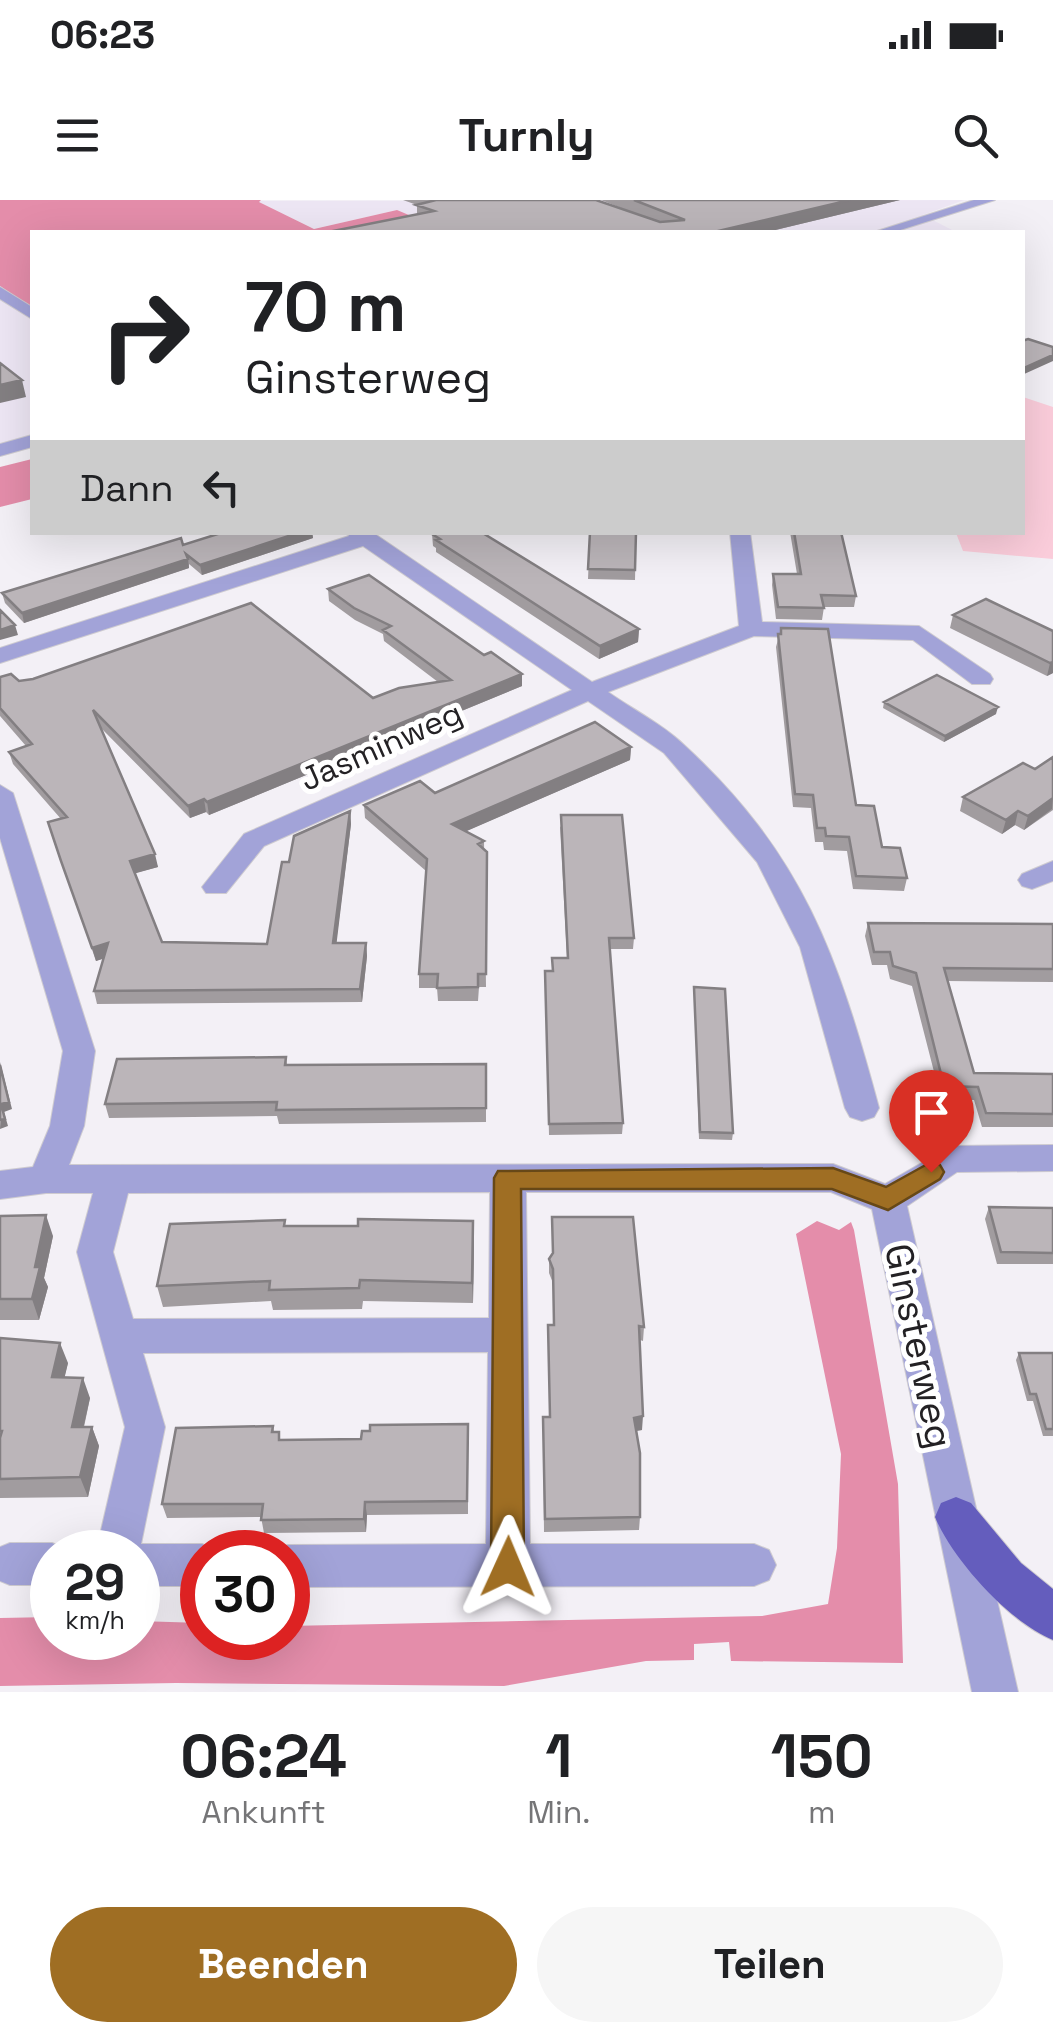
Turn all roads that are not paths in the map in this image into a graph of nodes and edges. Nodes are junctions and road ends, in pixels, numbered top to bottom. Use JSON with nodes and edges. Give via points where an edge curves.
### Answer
{"nodes":[{"id":1,"x":988,"y":200,"type":"edge"},
{"id":2,"x":888,"y":230,"type":"edge"},
{"id":3,"x":0,"y":292,"type":"edge"},
{"id":4,"x":30,"y":313,"type":"edge"},
{"id":5,"x":30,"y":442,"type":"edge"},
{"id":6,"x":0,"y":450,"type":"edge"},
{"id":7,"x":361,"y":535,"type":"edge"},
{"id":8,"x":740,"y":535,"type":"edge"},
{"id":9,"x":751,"y":629,"type":"junction"},
{"id":10,"x":0,"y":656,"type":"edge"},
{"id":11,"x":981,"y":679,"type":"dead end"},
{"id":12,"x":592,"y":690,"type":"junction"},
{"id":13,"x":0,"y":793,"type":"edge"},
{"id":14,"x":216,"y":887,"type":"dead end"},
{"id":15,"x":862,"y":1108,"type":"dead end"},
{"id":16,"x":1053,"y":1158,"type":"edge"},
{"id":17,"x":508,"y":1178,"type":"junction"},
{"id":18,"x":46,"y":1179,"type":"junction"},
{"id":19,"x":114,"y":1179,"type":"junction"},
{"id":20,"x":0,"y":1185,"type":"edge"},
{"id":21,"x":888,"y":1200,"type":"junction"},
{"id":22,"x":510,"y":1335,"type":"junction"},
{"id":23,"x":121,"y":1336,"type":"junction"},
{"id":24,"x":956,"y":1517,"type":"junction"},
{"id":25,"x":123,"y":1530,"type":"edge"},
{"id":26,"x":310,"y":1566,"type":"edge"},
{"id":27,"x":754,"y":1566,"type":"dead end"},
{"id":28,"x":508,"y":1567,"type":"junction"},
{"id":29,"x":1053,"y":1618,"type":"edge"},
{"id":30,"x":995,"y":1692,"type":"edge"}],
"edges":[{"from":1,"to":2,"type":"street"},
{"from":3,"to":4,"type":"street"},
{"from":5,"to":6,"type":"street"},
{"from":7,"to":10,"type":"street"},
{"from":7,"to":12,"type":"street"},
{"from":8,"to":9,"type":"street"},
{"from":9,"to":11,"type":"street","via":[[919,633]]},
{"from":9,"to":12,"type":"street","name":"Jasminweg"},
{"from":12,"to":14,"type":"street","name":"Jasminweg","via":[[254,840]]},
{"from":12,"to":15,"type":"street","via":[[673,748],[768,859],[833,995]]},
{"from":13,"to":18,"type":"street","via":[[79,1051],[67,1126]]},
{"from":16,"to":21,"type":"street","via":[[951,1159]]},
{"from":17,"to":19,"type":"street","name":"Ginsterweg"},
{"from":17,"to":21,"type":"street","name":"Ginsterweg","via":[[833,1178]]},
{"from":17,"to":22,"type":"street"},
{"from":18,"to":19,"type":"street","name":"Ginsterweg"},
{"from":18,"to":20,"type":"street","name":"Ginsterweg"},
{"from":19,"to":23,"type":"street","via":[[96,1252]]},
{"from":21,"to":24,"type":"street","name":"Ginsterweg"},
{"from":22,"to":23,"type":"street"},
{"from":22,"to":28,"type":"street"},
{"from":23,"to":25,"type":"street","via":[[145,1427]]},
{"from":24,"to":29,"type":"main road","via":[[1006,1578]]},
{"from":24,"to":30,"type":"street","name":"Ginsterweg"},
{"from":26,"to":28,"type":"street"},
{"from":27,"to":28,"type":"street"}]}
